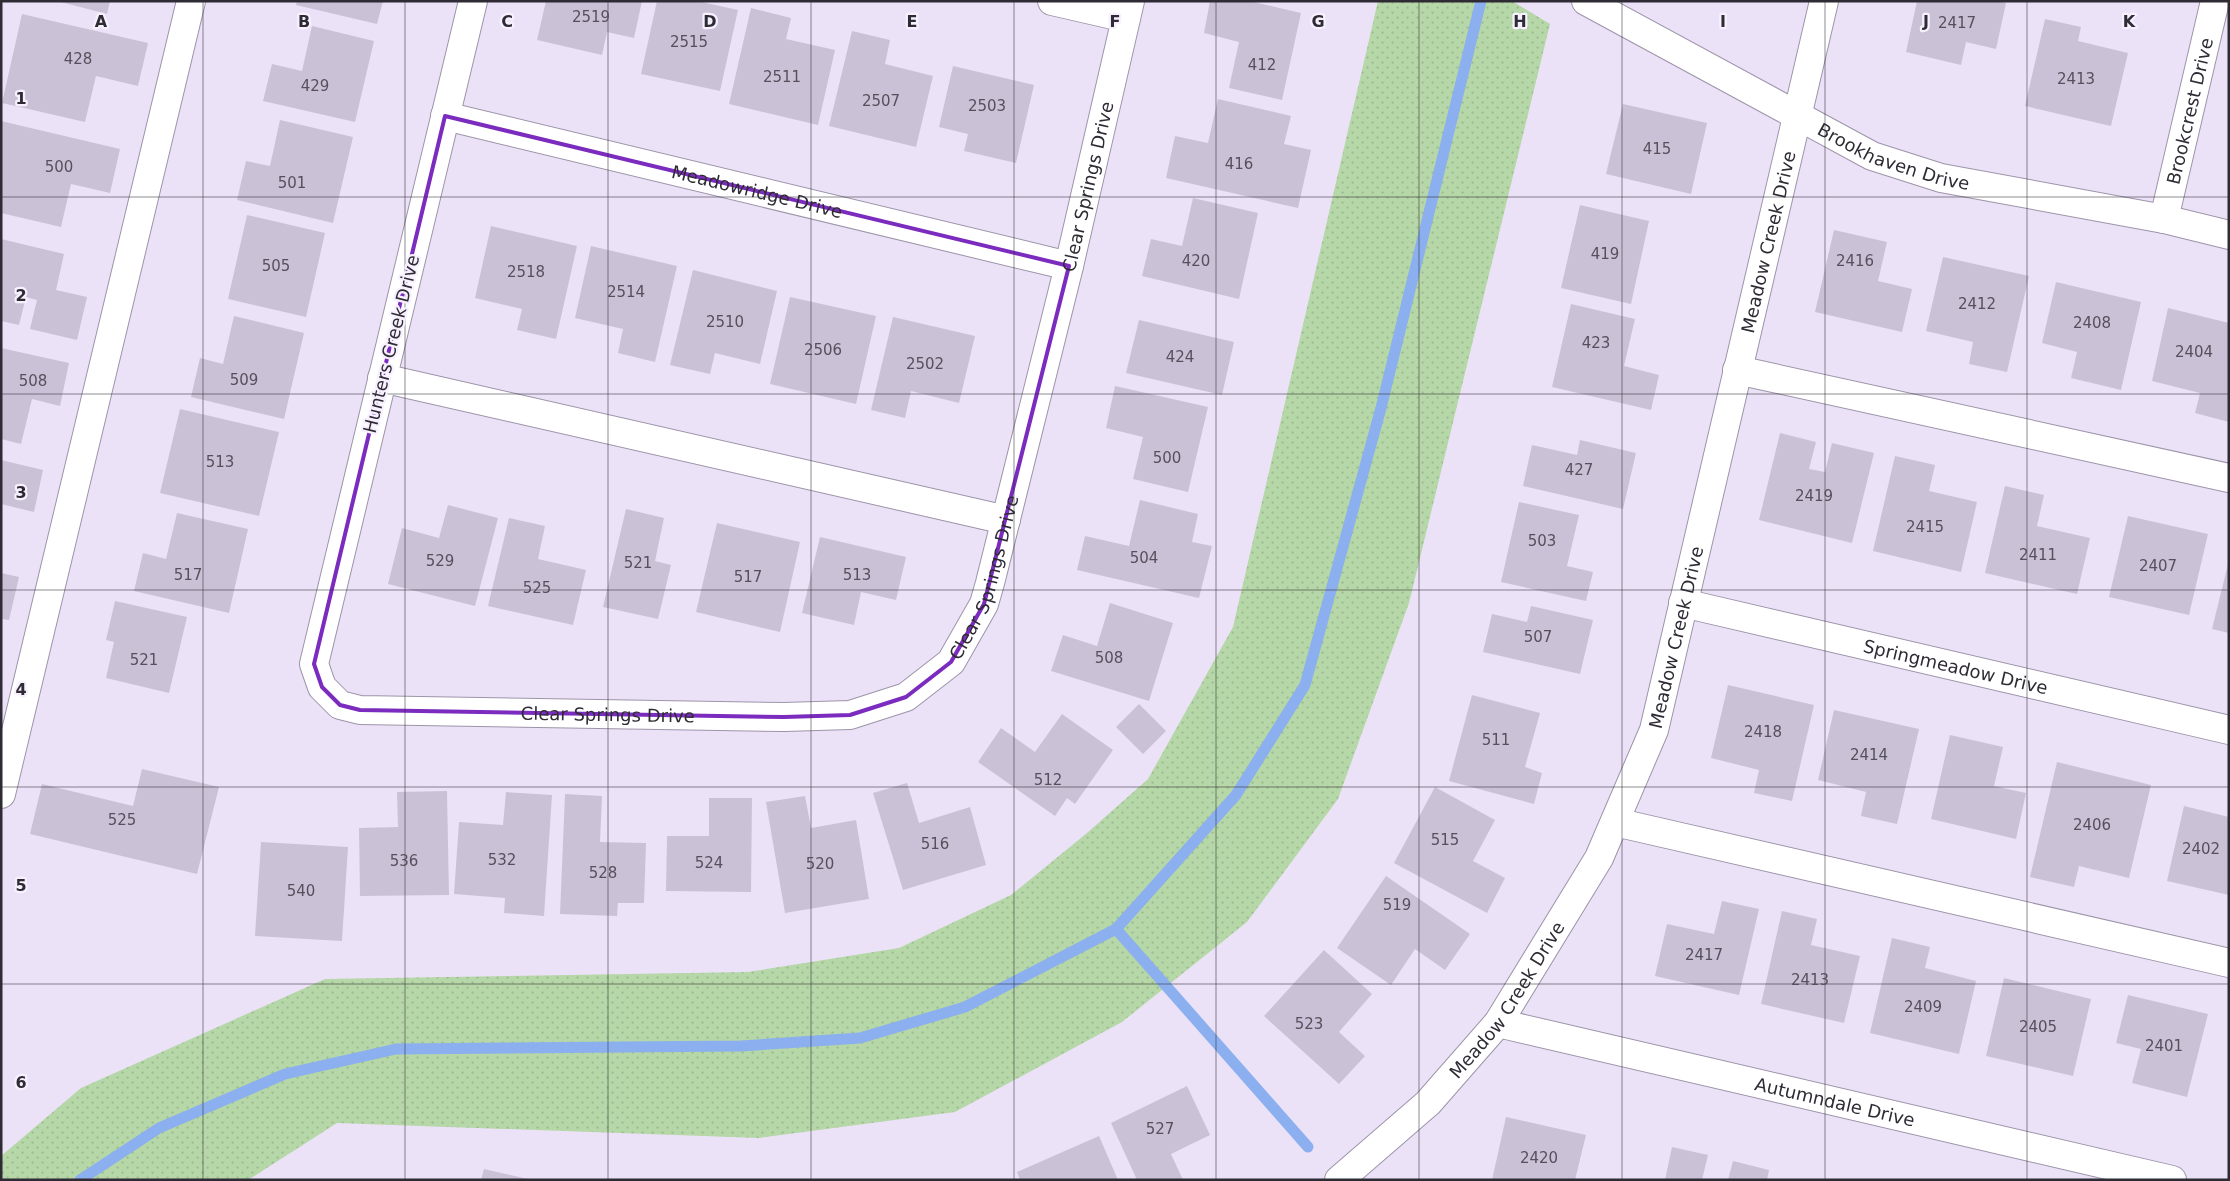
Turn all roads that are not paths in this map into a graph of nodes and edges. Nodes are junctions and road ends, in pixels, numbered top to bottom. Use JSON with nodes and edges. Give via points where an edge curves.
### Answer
{"nodes":[{"id":1,"x":191,"y":1,"type":"edge"},
{"id":2,"x":473,"y":1,"type":"edge"},
{"id":3,"x":1052,"y":1,"type":"edge"},
{"id":4,"x":1586,"y":1,"type":"edge"},
{"id":5,"x":1824,"y":1,"type":"edge"},
{"id":6,"x":2215,"y":1,"type":"edge"},
{"id":7,"x":1128,"y":10,"type":"edge"},
{"id":8,"x":446,"y":116,"type":"junction"},
{"id":9,"x":1796,"y":116,"type":"junction"},
{"id":10,"x":2164,"y":219,"type":"junction"},
{"id":11,"x":2229,"y":235,"type":"edge"},
{"id":12,"x":1069,"y":266,"type":"junction"},
{"id":13,"x":1737,"y":370,"type":"junction"},
{"id":14,"x":382,"y":378,"type":"junction"},
{"id":15,"x":2229,"y":478,"type":"edge"},
{"id":16,"x":1006,"y":520,"type":"junction"},
{"id":17,"x":1684,"y":603,"type":"junction"},
{"id":18,"x":322,"y":687,"type":"joint"},
{"id":19,"x":2229,"y":730,"type":"edge"},
{"id":20,"x":1,"y":794,"type":"edge"},
{"id":21,"x":1615,"y":822,"type":"junction"},
{"id":22,"x":2229,"y":963,"type":"edge"},
{"id":23,"x":1498,"y":1023,"type":"junction"},
{"id":24,"x":1339,"y":1180,"type":"edge"},
{"id":25,"x":2172,"y":1180,"type":"edge"}],
"edges":[{"from":1,"to":20,"type":"street"},
{"from":2,"to":8,"type":"street","name":"Hunters Creek Drive"},
{"from":3,"to":7,"type":"street"},
{"from":4,"to":9,"type":"street","name":"Brookhaven Drive"},
{"from":5,"to":9,"type":"street","name":"Meadow Creek Drive"},
{"from":6,"to":10,"type":"street","name":"Brookcrest Drive"},
{"from":7,"to":12,"type":"street","name":"Clear Springs Drive"},
{"from":8,"to":12,"type":"street","name":"Meadowridge Drive"},
{"from":8,"to":14,"type":"street","name":"Hunters Creek Drive"},
{"from":9,"to":10,"type":"street","name":"Brookhaven Drive","via":[[1872,156],[1941,178]]},
{"from":9,"to":13,"type":"street","name":"Meadow Creek Drive"},
{"from":10,"to":11,"type":"street","name":"Brookhaven Drive"},
{"from":12,"to":16,"type":"street","name":"Clear Springs Drive"},
{"from":13,"to":15,"type":"street"},
{"from":13,"to":17,"type":"street","name":"Meadow Creek Drive"},
{"from":14,"to":16,"type":"street"},
{"from":14,"to":18,"type":"street","name":"Hunters Creek Drive","via":[[314,664]]},
{"from":16,"to":18,"type":"street","name":"Clear Springs Drive","via":[[984,604],[951,662],[906,697],[850,715],[784,717],[360,710],[340,705]]},
{"from":17,"to":19,"type":"street","name":"Springmeadow Drive"},
{"from":17,"to":21,"type":"street","name":"Meadow Creek Drive","via":[[1654,730]]},
{"from":21,"to":22,"type":"street"},
{"from":21,"to":23,"type":"street","name":"Meadow Creek Drive","via":[[1599,858]]},
{"from":23,"to":24,"type":"street","name":"Meadow Creek Drive","via":[[1428,1103]]},
{"from":23,"to":25,"type":"street","name":"Autumndale Drive"}]}
